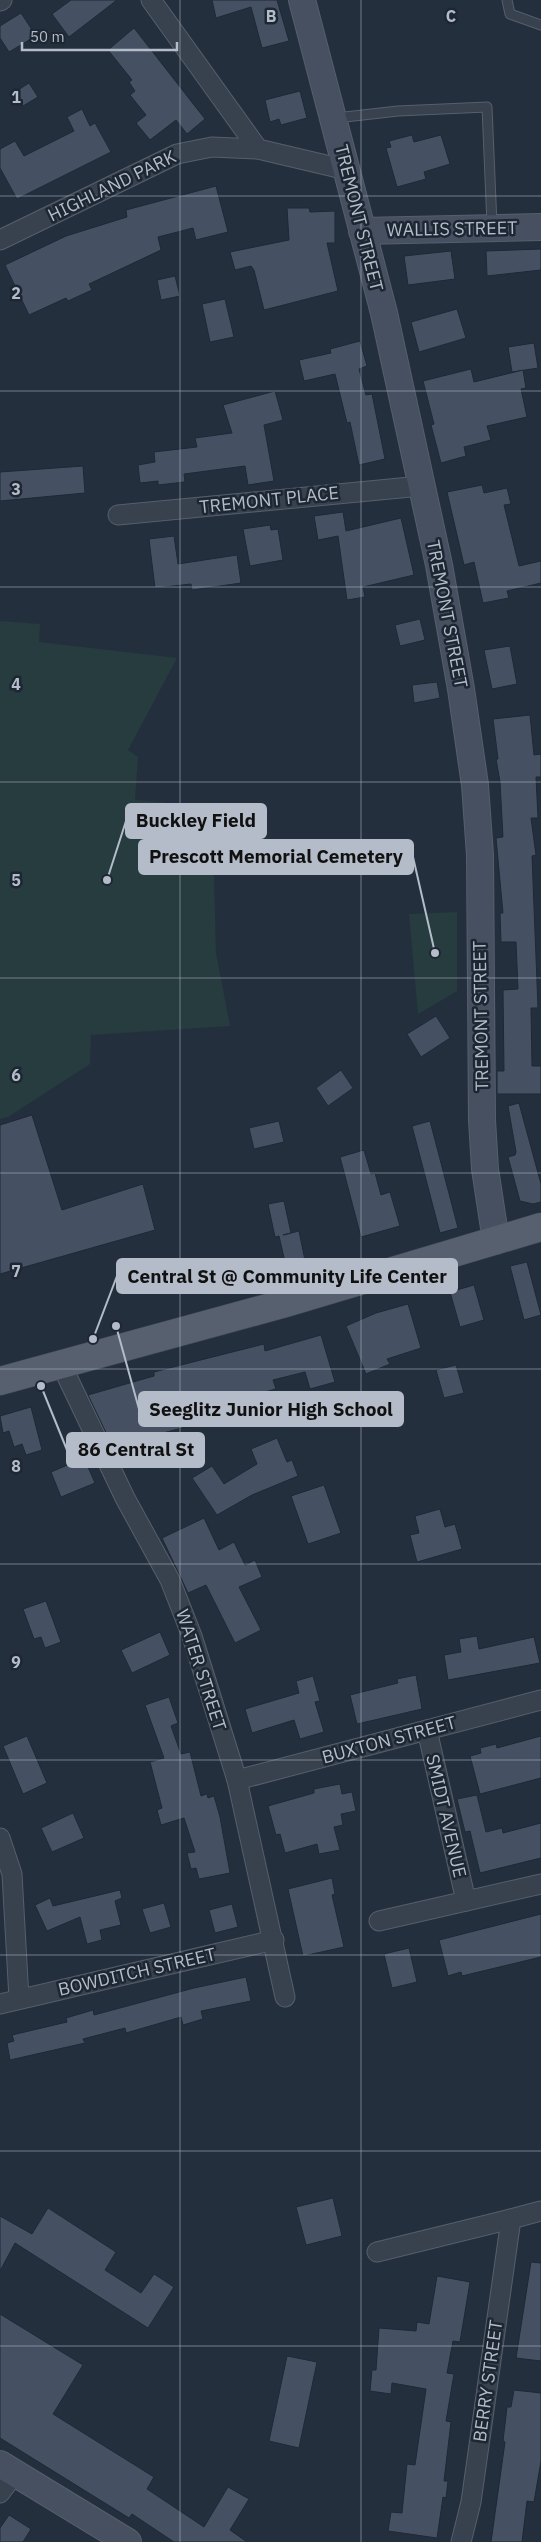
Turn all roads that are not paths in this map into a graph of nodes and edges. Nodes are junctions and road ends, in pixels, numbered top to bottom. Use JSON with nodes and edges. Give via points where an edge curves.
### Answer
{"nodes":[{"id":1,"x":151,"y":0,"type":"edge"},
{"id":2,"x":302,"y":0,"type":"edge"},
{"id":3,"x":507,"y":0,"type":"edge"},
{"id":4,"x":541,"y":25,"type":"edge"},
{"id":5,"x":334,"y":119,"type":"junction"},
{"id":6,"x":258,"y":150,"type":"junction"},
{"id":7,"x":347,"y":170,"type":"junction"},
{"id":8,"x":541,"y":227,"type":"edge"},
{"id":9,"x":492,"y":228,"type":"junction"},
{"id":10,"x":362,"y":231,"type":"junction"},
{"id":11,"x":0,"y":240,"type":"edge"},
{"id":12,"x":421,"y":486,"type":"junction"},
{"id":13,"x":118,"y":515,"type":"dead end"},
{"id":14,"x":541,"y":1227,"type":"edge"},
{"id":15,"x":496,"y":1241,"type":"junction"},
{"id":16,"x":61,"y":1364,"type":"junction"},
{"id":17,"x":0,"y":1381,"type":"edge"},
{"id":18,"x":541,"y":1700,"type":"edge"},
{"id":19,"x":427,"y":1730,"type":"junction"},
{"id":20,"x":237,"y":1780,"type":"junction"},
{"id":21,"x":0,"y":1838,"type":"edge"},
{"id":22,"x":541,"y":1884,"type":"edge"},
{"id":23,"x":466,"y":1901,"type":"junction"},
{"id":24,"x":379,"y":1921,"type":"dead end"},
{"id":25,"x":274,"y":1940,"type":"junction"},
{"id":26,"x":285,"y":1997,"type":"dead end"},
{"id":27,"x":19,"y":1999,"type":"junction"},
{"id":28,"x":0,"y":2004,"type":"edge"},
{"id":29,"x":541,"y":2211,"type":"edge"},
{"id":30,"x":512,"y":2219,"type":"junction"},
{"id":31,"x":377,"y":2252,"type":"dead end"},
{"id":32,"x":5,"y":2476,"type":"edge"},
{"id":33,"x":128,"y":2542,"type":"edge"},
{"id":34,"x":462,"y":2542,"type":"edge"}],
"edges":[{"from":1,"to":6,"type":"street"},
{"from":2,"to":5,"type":"street","name":"TREMONT STREET"},
{"from":3,"to":4,"type":"lane","via":[[510,14]]},
{"from":5,"to":7,"type":"street","name":"TREMONT STREET"},
{"from":5,"to":9,"type":"lane","via":[[398,111],[487,107]]},
{"from":6,"to":7,"type":"street","name":"HIGHLAND PARK"},
{"from":6,"to":11,"type":"street","name":"HIGHLAND PARK","via":[[212,147],[177,154]]},
{"from":7,"to":10,"type":"street","name":"TREMONT STREET"},
{"from":8,"to":9,"type":"street","name":"WALLIS STREET"},
{"from":9,"to":10,"type":"street","name":"WALLIS STREET"},
{"from":10,"to":12,"type":"street","name":"TREMONT STREET","via":[[384,313]]},
{"from":12,"to":13,"type":"street","name":"TREMONT PLACE"},
{"from":12,"to":15,"type":"street","name":"TREMONT STREET","via":[[462,689],[477,807],[482,1120],[485,1169]]},
{"from":14,"to":15,"type":"main road"},
{"from":15,"to":16,"type":"main road"},
{"from":16,"to":17,"type":"main road"},
{"from":16,"to":20,"type":"street","name":"WATER STREET","via":[[125,1498],[170,1580],[192,1636]]},
{"from":18,"to":19,"type":"street","name":"BUXTON STREET"},
{"from":19,"to":20,"type":"street","name":"BUXTON STREET"},
{"from":19,"to":23,"type":"street","name":"SMIDT AVENUE"},
{"from":20,"to":25,"type":"street","name":"WATER STREET"},
{"from":21,"to":27,"type":"street","via":[[12,1874]]},
{"from":22,"to":23,"type":"street","name":"SMIDT AVENUE"},
{"from":23,"to":24,"type":"street","name":"SMIDT AVENUE"},
{"from":25,"to":26,"type":"street","name":"WATER STREET"},
{"from":25,"to":27,"type":"street","name":"BOWDITCH STREET"},
{"from":27,"to":28,"type":"street","name":"BOWDITCH STREET"},
{"from":29,"to":30,"type":"street"},
{"from":30,"to":31,"type":"street"},
{"from":30,"to":34,"type":"street","name":"BERRY STREET","via":[[471,2502]]},
{"from":32,"to":33,"type":"street"}]}
